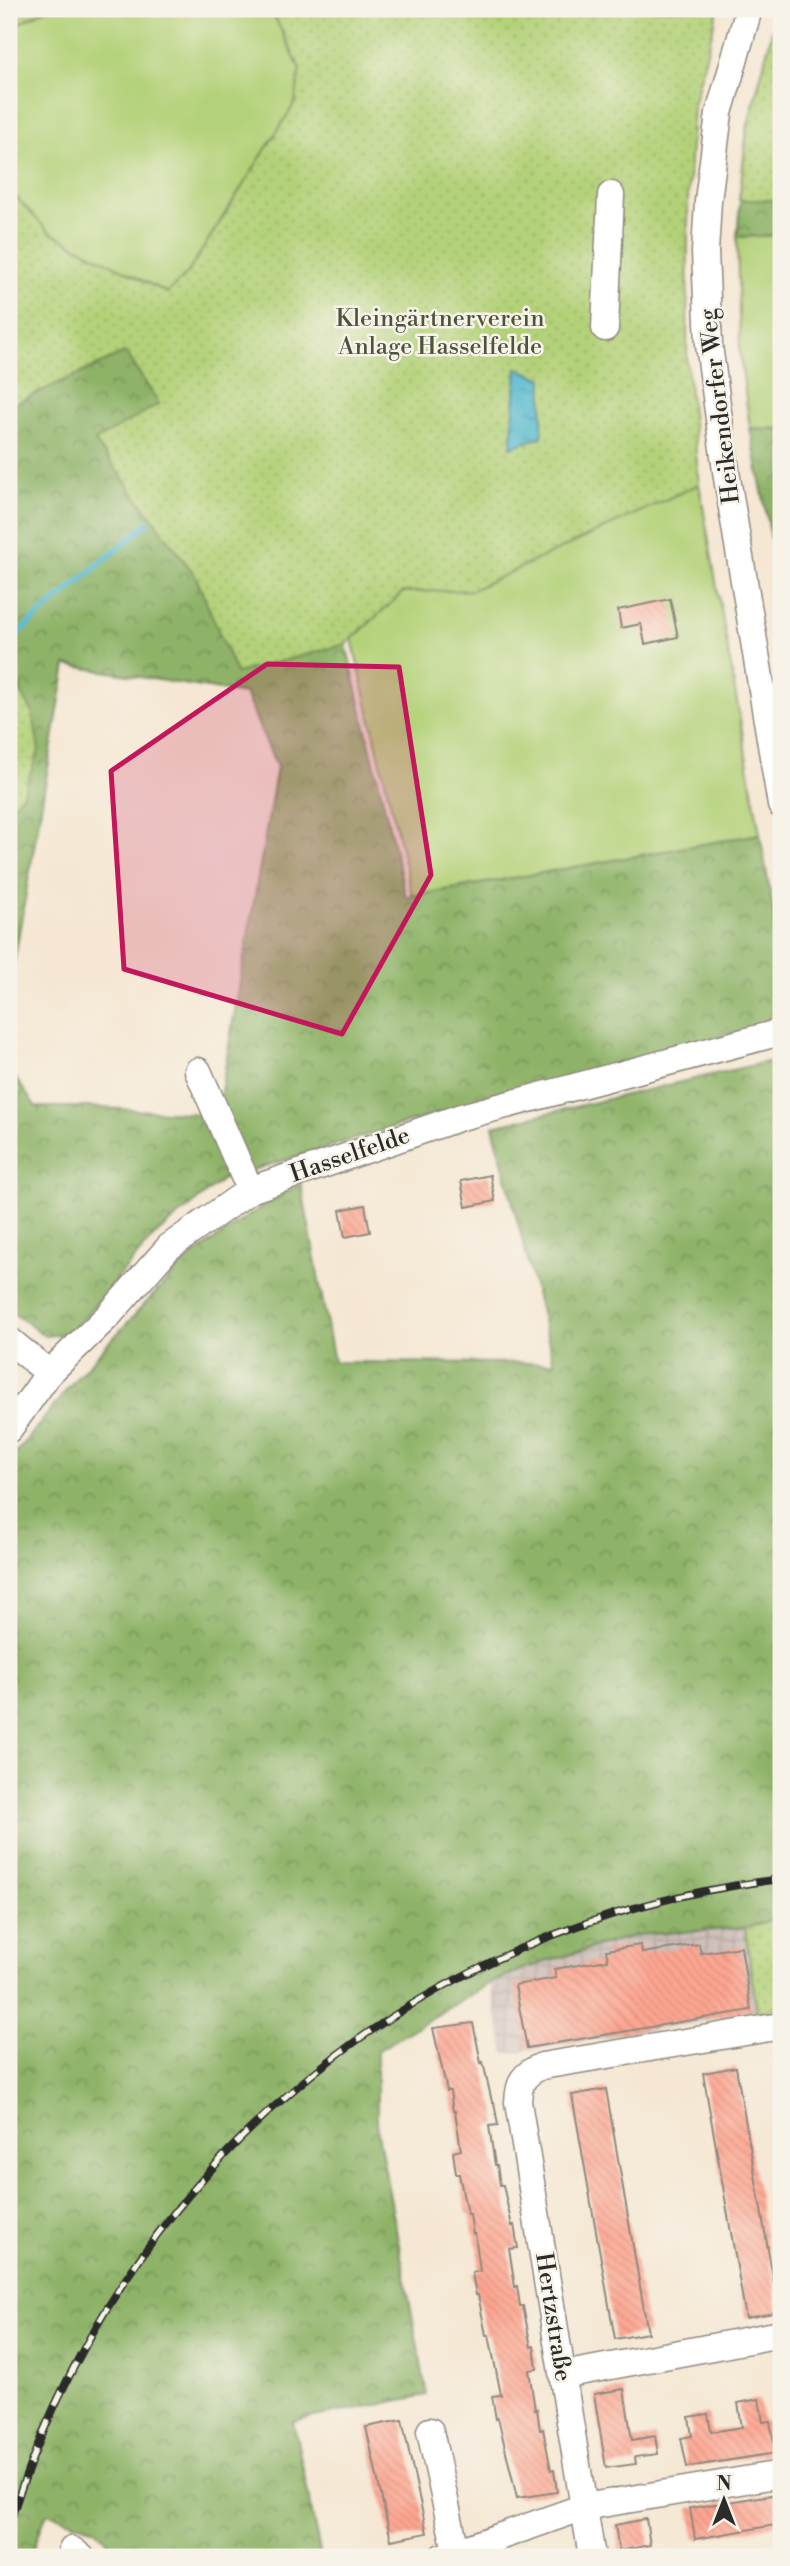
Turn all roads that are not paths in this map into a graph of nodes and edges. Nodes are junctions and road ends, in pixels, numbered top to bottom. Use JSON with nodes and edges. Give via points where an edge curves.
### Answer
{"nodes":[{"id":1,"x":749,"y":9,"type":"edge"},
{"id":2,"x":611,"y":195,"type":"dead end"},
{"id":3,"x":605,"y":328,"type":"dead end"},
{"id":4,"x":781,"y":805,"type":"edge"},
{"id":5,"x":781,"y":1032,"type":"edge"},
{"id":6,"x":198,"y":1071,"type":"dead end"},
{"id":7,"x":250,"y":1190,"type":"junction"},
{"id":8,"x":9,"y":1340,"type":"edge"},
{"id":9,"x":49,"y":1373,"type":"junction"},
{"id":10,"x":9,"y":1429,"type":"edge"},
{"id":11,"x":781,"y":2026,"type":"edge"},
{"id":12,"x":781,"y":2334,"type":"edge"},
{"id":13,"x":563,"y":2375,"type":"junction"},
{"id":14,"x":430,"y":2431,"type":"dead end"},
{"id":15,"x":781,"y":2474,"type":"edge"},
{"id":16,"x":583,"y":2507,"type":"junction"},
{"id":17,"x":449,"y":2554,"type":"edge"},
{"id":18,"x":592,"y":2557,"type":"edge"}],
"edges":[{"from":1,"to":4,"type":"street","name":"Heikendorfer Weg","via":[[719,113],[705,252],[709,345],[727,478]]},
{"from":2,"to":3,"type":"street"},
{"from":5,"to":7,"type":"street","name":"Hasselfelde","via":[[461,1117]]},
{"from":6,"to":7,"type":"street"},
{"from":7,"to":9,"type":"street","name":"Hasselfelde","via":[[169,1247]]},
{"from":8,"to":9,"type":"street"},
{"from":9,"to":10,"type":"street","name":"Hasselfelde"},
{"from":11,"to":13,"type":"street","name":"Hertzstraße","via":[[542,2066],[522,2078],[518,2102]]},
{"from":12,"to":13,"type":"street"},
{"from":13,"to":16,"type":"street","name":"Hertzstraße"},
{"from":14,"to":17,"type":"street"},
{"from":15,"to":16,"type":"street"},
{"from":16,"to":17,"type":"street"},
{"from":16,"to":18,"type":"street","name":"Hertzstraße"}]}
